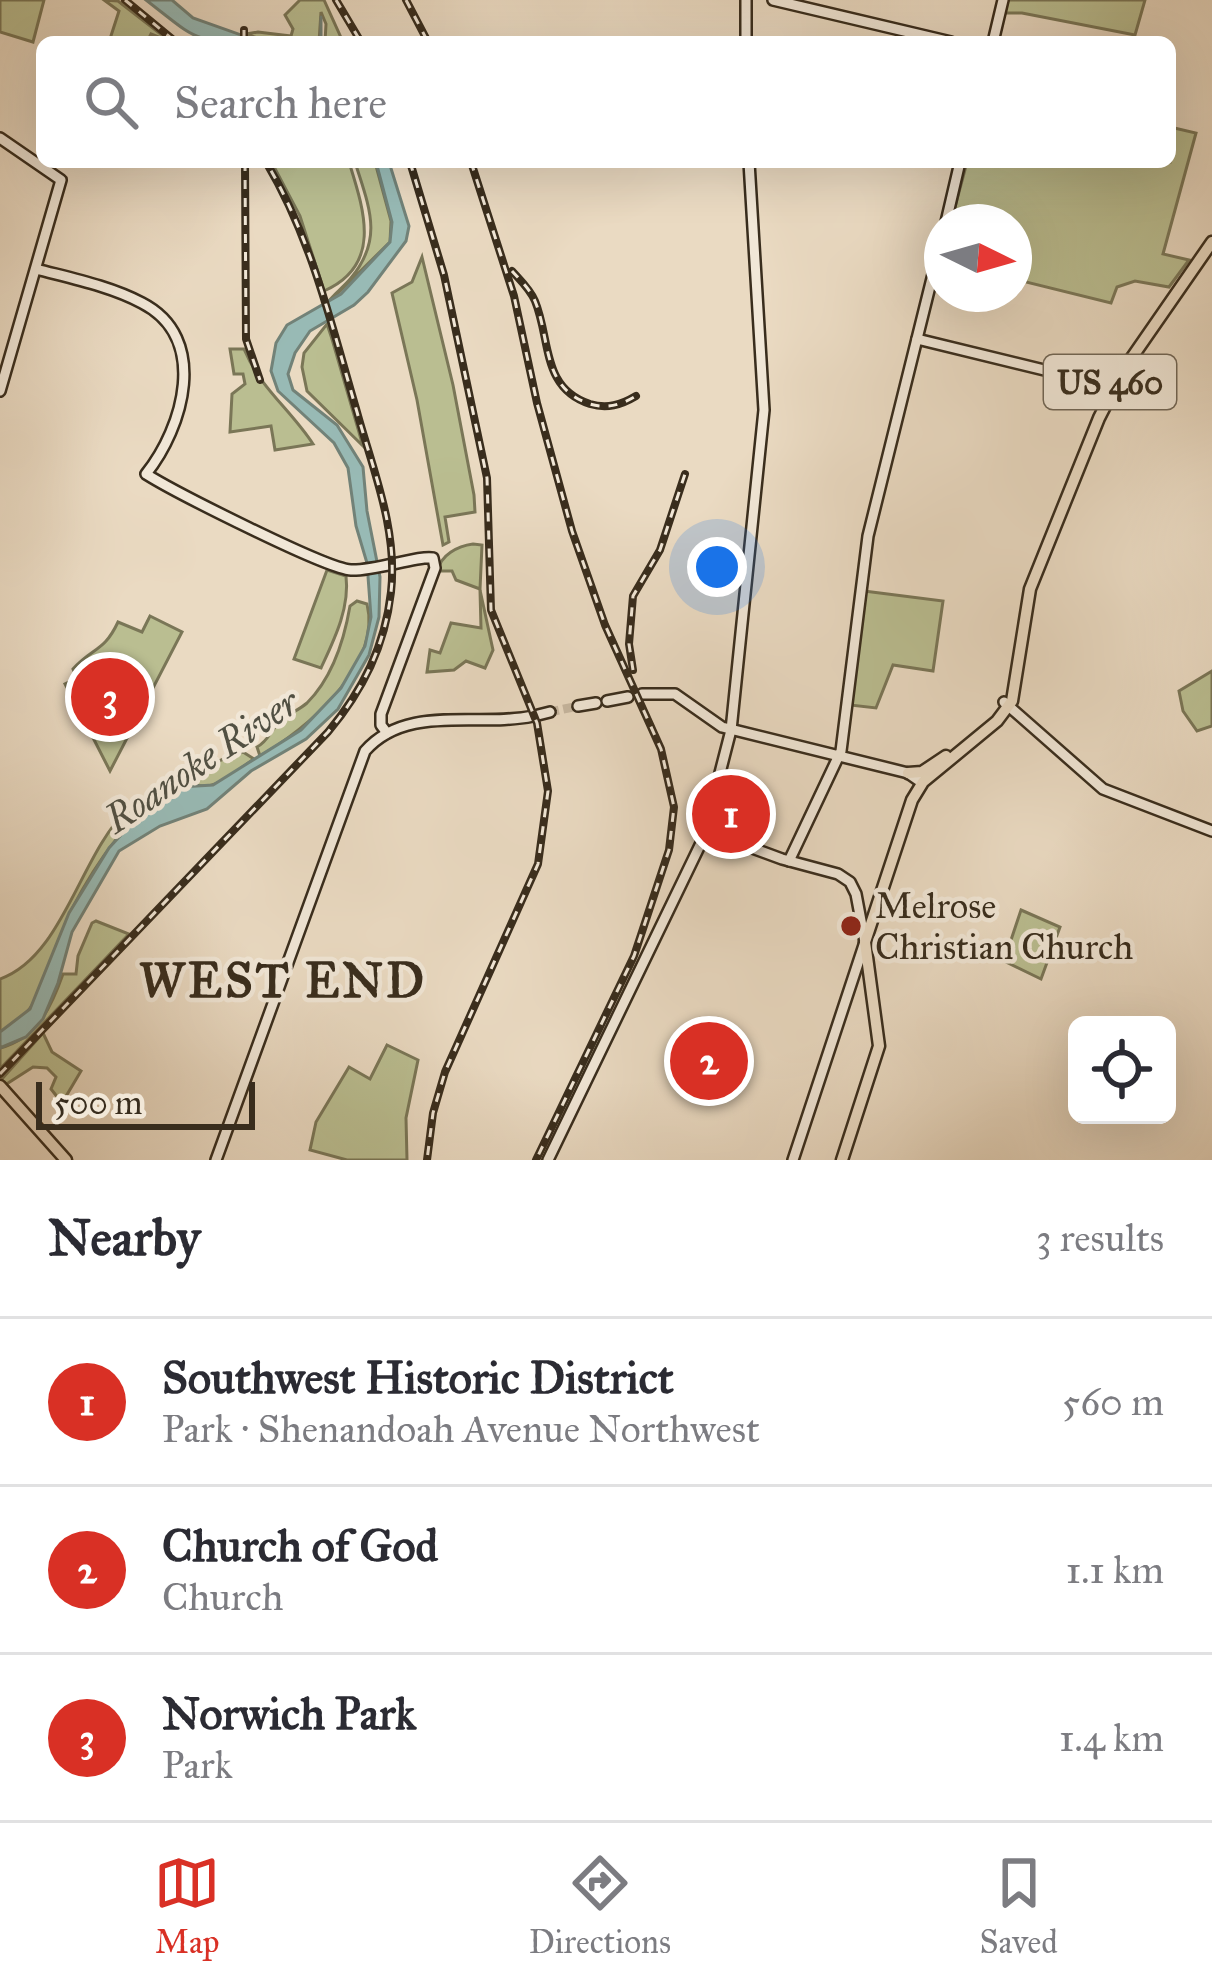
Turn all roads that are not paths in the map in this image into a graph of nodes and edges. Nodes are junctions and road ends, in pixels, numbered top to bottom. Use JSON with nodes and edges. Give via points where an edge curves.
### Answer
{"nodes":[{"id":1,"x":746,"y":0,"type":"edge"},
{"id":2,"x":773,"y":0,"type":"edge"},
{"id":3,"x":1003,"y":0,"type":"edge"},
{"id":4,"x":746,"y":36,"type":"edge"},
{"id":5,"x":926,"y":36,"type":"edge"},
{"id":6,"x":994,"y":36,"type":"edge"},
{"id":7,"x":0,"y":138,"type":"edge"},
{"id":8,"x":36,"y":163,"type":"edge"},
{"id":9,"x":44,"y":168,"type":"edge"},
{"id":10,"x":749,"y":168,"type":"edge"},
{"id":11,"x":959,"y":168,"type":"edge"},
{"id":12,"x":950,"y":204,"type":"edge"},
{"id":13,"x":1212,"y":231,"type":"edge"},
{"id":14,"x":1212,"y":242,"type":"edge"},
{"id":15,"x":36,"y":268,"type":"junction"},
{"id":16,"x":924,"y":311,"type":"edge"},
{"id":17,"x":917,"y":339,"type":"junction"},
{"id":18,"x":1111,"y":386,"type":"junction"},
{"id":19,"x":0,"y":391,"type":"edge"},
{"id":20,"x":628,"y":697,"type":"dead end"},
{"id":21,"x":1006,"y":704,"type":"junction"},
{"id":22,"x":578,"y":706,"type":"tunnel mouth"},
{"id":23,"x":540,"y":714,"type":"tunnel mouth"},
{"id":24,"x":731,"y":732,"type":"junction"},
{"id":25,"x":387,"y":733,"type":"junction"},
{"id":26,"x":838,"y":759,"type":"junction"},
{"id":27,"x":915,"y":777,"type":"junction"},
{"id":28,"x":706,"y":831,"type":"junction"},
{"id":29,"x":1212,"y":831,"type":"edge"},
{"id":30,"x":901,"y":833,"type":"junction"},
{"id":31,"x":789,"y":861,"type":"junction"},
{"id":32,"x":865,"y":942,"type":"junction"},
{"id":33,"x":1,"y":1087,"type":"edge"},
{"id":34,"x":66,"y":1160,"type":"edge"},
{"id":35,"x":216,"y":1160,"type":"edge"},
{"id":36,"x":548,"y":1160,"type":"edge"},
{"id":37,"x":793,"y":1160,"type":"edge"},
{"id":38,"x":842,"y":1160,"type":"edge"}],
"edges":[{"from":1,"to":4,"type":"street"},
{"from":2,"to":5,"type":"street"},
{"from":3,"to":6,"type":"street"},
{"from":7,"to":8,"type":"street"},
{"from":9,"to":15,"type":"street","via":[[61,180]]},
{"from":10,"to":24,"type":"street","via":[[764,420]]},
{"from":11,"to":12,"type":"street"},
{"from":13,"to":18,"type":"main road","number":"US 460"},
{"from":14,"to":18,"type":"main road","number":"US 460"},
{"from":15,"to":19,"type":"street"},
{"from":15,"to":25,"type":"street","via":[[144,304],[169,328],[184,376],[175,428],[146,474],[329,564],[362,570],[433,558],[381,714]]},
{"from":16,"to":17,"type":"street"},
{"from":17,"to":18,"type":"street"},
{"from":17,"to":26,"type":"street","via":[[868,536]]},
{"from":18,"to":21,"type":"main road","number":"US 460","via":[[1023,590]]},
{"from":20,"to":22,"type":"street"},
{"from":21,"to":27,"type":"main road"},
{"from":21,"to":27,"type":"main road","via":[[997,721]]},
{"from":21,"to":29,"type":"street","via":[[1103,789]]},
{"from":23,"to":25,"type":"street","via":[[428,721]]},
{"from":24,"to":24,"type":"street","via":[[684,698],[642,694],[674,698],[710,728]]},
{"from":24,"to":26,"type":"street"},
{"from":24,"to":28,"type":"street"},
{"from":25,"to":35,"type":"street","via":[[361,758]]},
{"from":26,"to":27,"type":"street"},
{"from":26,"to":31,"type":"street"},
{"from":27,"to":30,"type":"main road"},
{"from":27,"to":30,"type":"main road"},
{"from":28,"to":31,"type":"street"},
{"from":28,"to":36,"type":"street"},
{"from":30,"to":32,"type":"main road"},
{"from":31,"to":32,"type":"street","via":[[852,885]]},
{"from":32,"to":37,"type":"street"},
{"from":32,"to":38,"type":"main road","via":[[878,1046]]},
{"from":33,"to":34,"type":"main road"}]}
